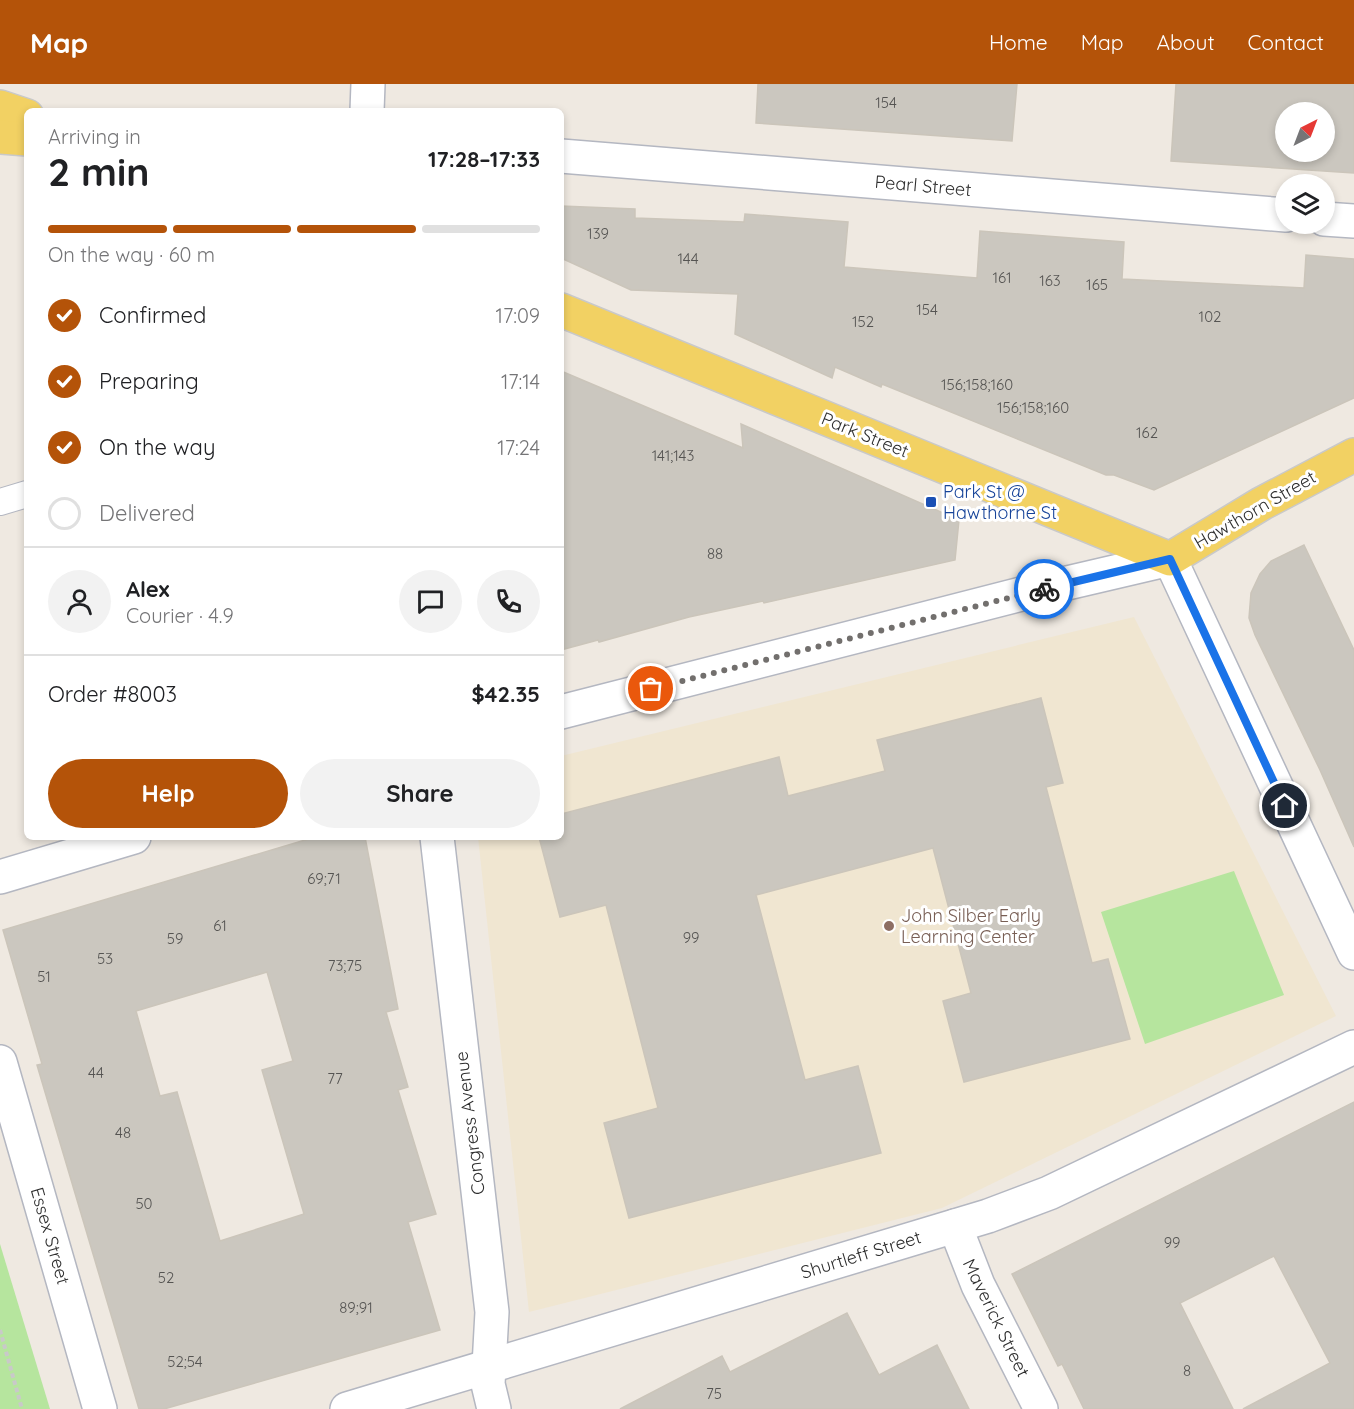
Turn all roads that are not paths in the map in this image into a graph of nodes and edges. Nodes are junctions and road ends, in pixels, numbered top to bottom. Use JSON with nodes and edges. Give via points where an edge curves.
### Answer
{"nodes":[{"id":1,"x":368,"y":84,"type":"edge"},
{"id":2,"x":0,"y":107,"type":"edge"},
{"id":3,"x":367,"y":108,"type":"edge"},
{"id":4,"x":24,"y":115,"type":"edge"},
{"id":5,"x":0,"y":137,"type":"edge"},
{"id":6,"x":24,"y":139,"type":"edge"},
{"id":7,"x":564,"y":156,"type":"edge"},
{"id":8,"x":1275,"y":214,"type":"edge"},
{"id":9,"x":1335,"y":220,"type":"edge"},
{"id":10,"x":1354,"y":221,"type":"edge"},
{"id":11,"x":564,"y":311,"type":"edge"},
{"id":12,"x":1354,"y":455,"type":"edge"},
{"id":13,"x":24,"y":495,"type":"edge"},
{"id":14,"x":0,"y":502,"type":"edge"},
{"id":15,"x":1170,"y":559,"type":"junction"},
{"id":16,"x":564,"y":711,"type":"edge"},
{"id":17,"x":124,"y":840,"type":"edge"},
{"id":18,"x":437,"y":840,"type":"edge"},
{"id":19,"x":0,"y":877,"type":"edge"},
{"id":20,"x":1354,"y":953,"type":"edge"},
{"id":21,"x":1354,"y":1047,"type":"edge"},
{"id":22,"x":0,"y":1062,"type":"edge"},
{"id":23,"x":955,"y":1226,"type":"junction"},
{"id":24,"x":488,"y":1367,"type":"junction"},
{"id":25,"x":100,"y":1409,"type":"edge"},
{"id":26,"x":347,"y":1409,"type":"edge"},
{"id":27,"x":494,"y":1409,"type":"edge"},
{"id":28,"x":1041,"y":1409,"type":"edge"}],
"edges":[{"from":1,"to":3,"type":"street"},
{"from":2,"to":4,"type":"main road"},
{"from":5,"to":6,"type":"main road"},
{"from":7,"to":8,"type":"street","name":"Pearl Street"},
{"from":9,"to":10,"type":"street"},
{"from":11,"to":15,"type":"main road","name":"Park Street"},
{"from":12,"to":15,"type":"main road","name":"Hawthorn Street","via":[[1261,504]]},
{"from":13,"to":14,"type":"lane"},
{"from":15,"to":16,"type":"street","name":"Hawthorn Street"},
{"from":15,"to":20,"type":"street"},
{"from":17,"to":19,"type":"street"},
{"from":18,"to":24,"type":"street","name":"Congress Avenue","via":[[492,1312]]},
{"from":21,"to":23,"type":"street","name":"Shurtleff Street","via":[[1049,1193]]},
{"from":22,"to":25,"type":"street","name":"Essex Street"},
{"from":23,"to":24,"type":"street","name":"Shurtleff Street"},
{"from":23,"to":28,"type":"street","name":"Maverick Street","via":[[978,1285]]},
{"from":24,"to":26,"type":"street","name":"Shurtleff Street"},
{"from":24,"to":27,"type":"street","name":"Congress Avenue"}]}
